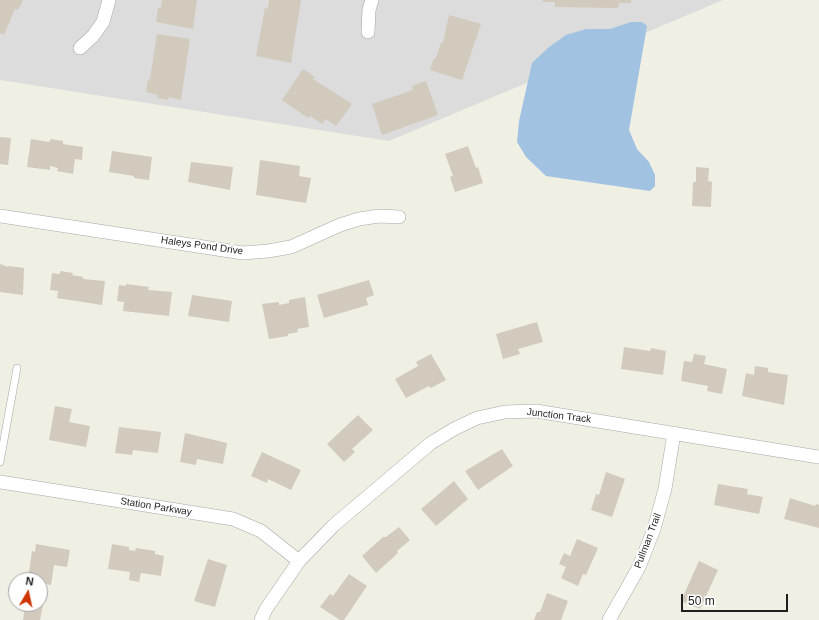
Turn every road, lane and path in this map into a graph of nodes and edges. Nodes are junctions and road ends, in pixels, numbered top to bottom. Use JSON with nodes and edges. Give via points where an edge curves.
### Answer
{"nodes":[{"id":1,"x":109,"y":0,"type":"edge"},
{"id":2,"x":372,"y":0,"type":"edge"},
{"id":3,"x":368,"y":32,"type":"dead end"},
{"id":4,"x":80,"y":48,"type":"dead end"},
{"id":5,"x":0,"y":216,"type":"edge"},
{"id":6,"x":399,"y":217,"type":"dead end"},
{"id":7,"x":17,"y":368,"type":"dead end"},
{"id":8,"x":674,"y":433,"type":"junction"},
{"id":9,"x":819,"y":457,"type":"edge"},
{"id":10,"x":0,"y":462,"type":"edge"},
{"id":11,"x":0,"y":482,"type":"edge"},
{"id":12,"x":299,"y":562,"type":"junction"},
{"id":13,"x":261,"y":620,"type":"edge"},
{"id":14,"x":609,"y":620,"type":"edge"}],
"edges":[{"from":1,"to":4,"type":"street","via":[[103,22]]},
{"from":2,"to":3,"type":"street"},
{"from":5,"to":6,"type":"street","name":"Haleys Pond Drive","via":[[243,253],[291,247],[359,219]]},
{"from":7,"to":10,"type":"lane"},
{"from":8,"to":9,"type":"street","name":"Junction Track"},
{"from":8,"to":12,"type":"street","name":"Junction Track","via":[[536,411],[505,412],[477,418],[431,443],[334,525]]},
{"from":8,"to":14,"type":"street","name":"Pullman Trail","via":[[665,489],[654,529],[639,567]]},
{"from":11,"to":12,"type":"street","name":"Station Parkway","via":[[233,519],[261,531]]},
{"from":12,"to":13,"type":"street","name":"Junction Track"}]}
